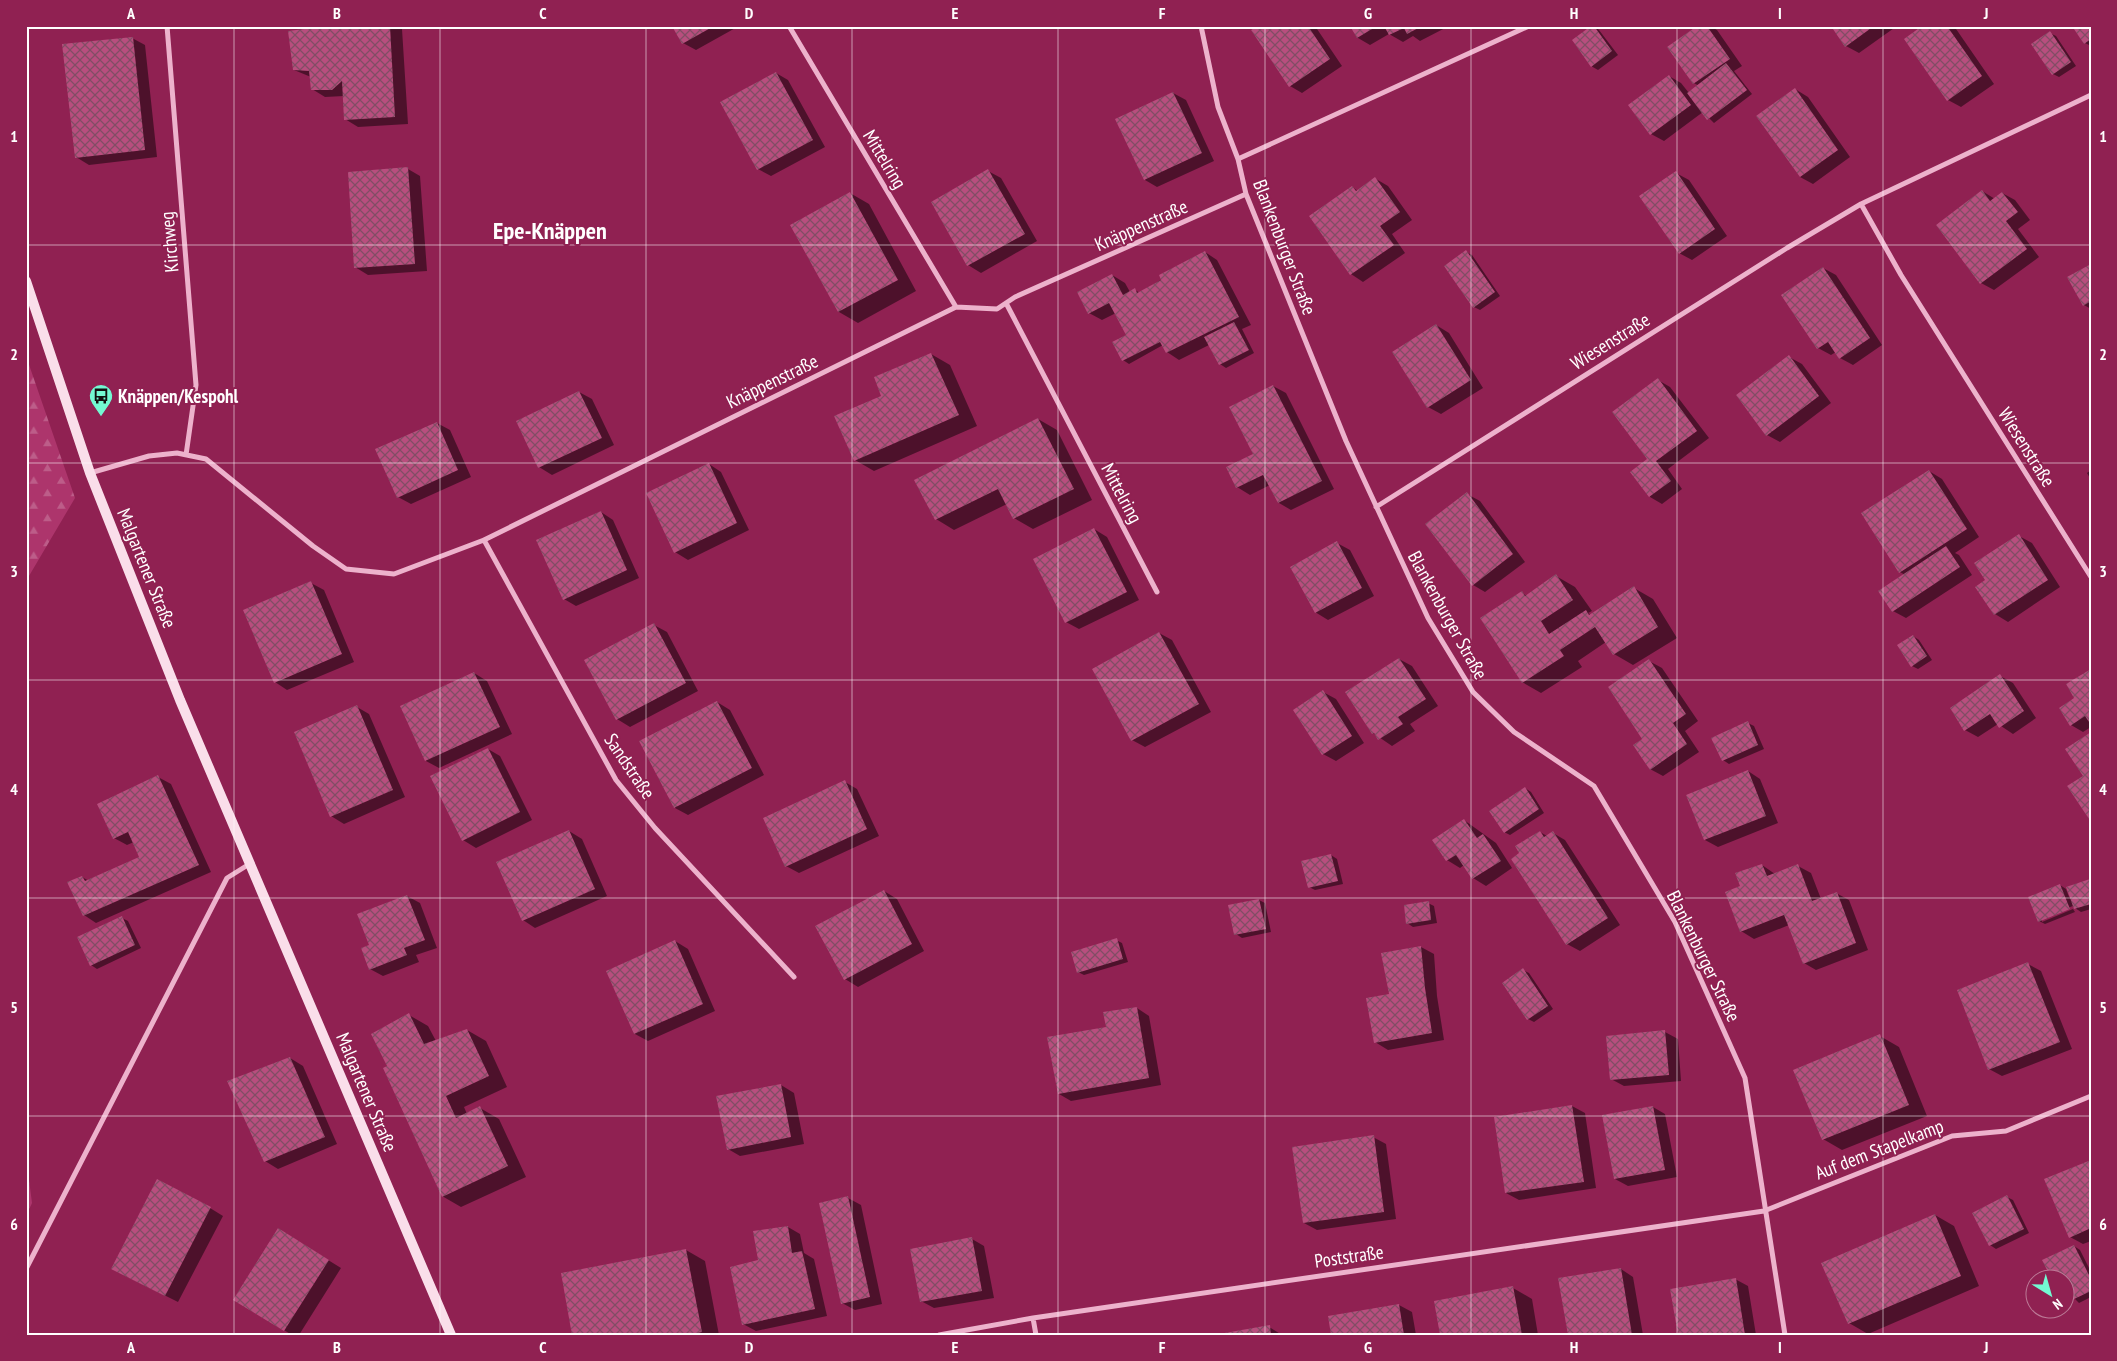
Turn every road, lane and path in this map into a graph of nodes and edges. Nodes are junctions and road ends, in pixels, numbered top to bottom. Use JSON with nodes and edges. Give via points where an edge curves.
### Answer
{"nodes":[{"id":1,"x":167,"y":26,"type":"edge"},
{"id":2,"x":789,"y":26,"type":"edge"},
{"id":3,"x":1201,"y":26,"type":"edge"},
{"id":4,"x":1529,"y":26,"type":"edge"},
{"id":5,"x":2091,"y":95,"type":"edge"},
{"id":6,"x":1238,"y":159,"type":"junction"},
{"id":7,"x":1246,"y":194,"type":"junction"},
{"id":8,"x":1861,"y":204,"type":"junction"},
{"id":9,"x":26,"y":281,"type":"edge"},
{"id":10,"x":1006,"y":303,"type":"junction"},
{"id":11,"x":956,"y":307,"type":"junction"},
{"id":12,"x":186,"y":455,"type":"junction"},
{"id":13,"x":90,"y":473,"type":"junction"},
{"id":14,"x":1376,"y":507,"type":"junction"},
{"id":15,"x":484,"y":540,"type":"junction"},
{"id":16,"x":2091,"y":577,"type":"edge"},
{"id":17,"x":1157,"y":592,"type":"dead end"},
{"id":18,"x":251,"y":863,"type":"junction"},
{"id":19,"x":794,"y":978,"type":"dead end"},
{"id":20,"x":2091,"y":1096,"type":"edge"},
{"id":21,"x":1764,"y":1211,"type":"junction"},
{"id":22,"x":26,"y":1269,"type":"edge"},
{"id":23,"x":1033,"y":1318,"type":"junction"},
{"id":24,"x":451,"y":1335,"type":"edge"},
{"id":25,"x":939,"y":1335,"type":"edge"},
{"id":26,"x":1036,"y":1335,"type":"edge"},
{"id":27,"x":1785,"y":1335,"type":"edge"}],
"edges":[{"from":1,"to":12,"type":"street","name":"Kirchweg","via":[[196,385]]},
{"from":2,"to":11,"type":"street","name":"Mittelring"},
{"from":3,"to":6,"type":"street","name":"Blankenburger Straße","via":[[1218,107]]},
{"from":4,"to":6,"type":"street"},
{"from":5,"to":8,"type":"street","name":"Wiesenstraße"},
{"from":6,"to":7,"type":"street","name":"Blankenburger Straße"},
{"from":7,"to":10,"type":"street","name":"Knäppenstraße","via":[[1015,296]]},
{"from":7,"to":14,"type":"street","name":"Blankenburger Straße"},
{"from":8,"to":14,"type":"street","name":"Wiesenstraße"},
{"from":8,"to":16,"type":"street","name":"Wiesenstraße","via":[[1901,275]]},
{"from":9,"to":13,"type":"street","name":"Malgartener Straße"},
{"from":10,"to":11,"type":"street","name":"Knäppenstraße","via":[[997,309]]},
{"from":10,"to":17,"type":"street","name":"Mittelring"},
{"from":11,"to":15,"type":"street","name":"Knäppenstraße"},
{"from":12,"to":13,"type":"street","via":[[148,456]]},
{"from":12,"to":15,"type":"street","name":"Knäppenstraße","via":[[206,459],[346,569],[394,574]]},
{"from":13,"to":18,"type":"street","name":"Malgartener Straße","via":[[180,700]]},
{"from":14,"to":21,"type":"street","name":"Blankenburger Straße","via":[[1428,618],[1473,692],[1514,732],[1594,786],[1675,922],[1745,1078]]},
{"from":15,"to":19,"type":"street","name":"Sandstraße","via":[[616,780],[655,828]]},
{"from":18,"to":22,"type":"street","via":[[227,878]]},
{"from":18,"to":24,"type":"street","name":"Malgartener Straße"},
{"from":20,"to":21,"type":"street","name":"Auf dem Stapelkamp","via":[[2006,1131],[1952,1136]]},
{"from":21,"to":23,"type":"street","name":"Poststraße"},
{"from":21,"to":27,"type":"street","name":"Blankenburger Straße"},
{"from":23,"to":25,"type":"street","name":"Poststraße"},
{"from":23,"to":26,"type":"street"}]}
